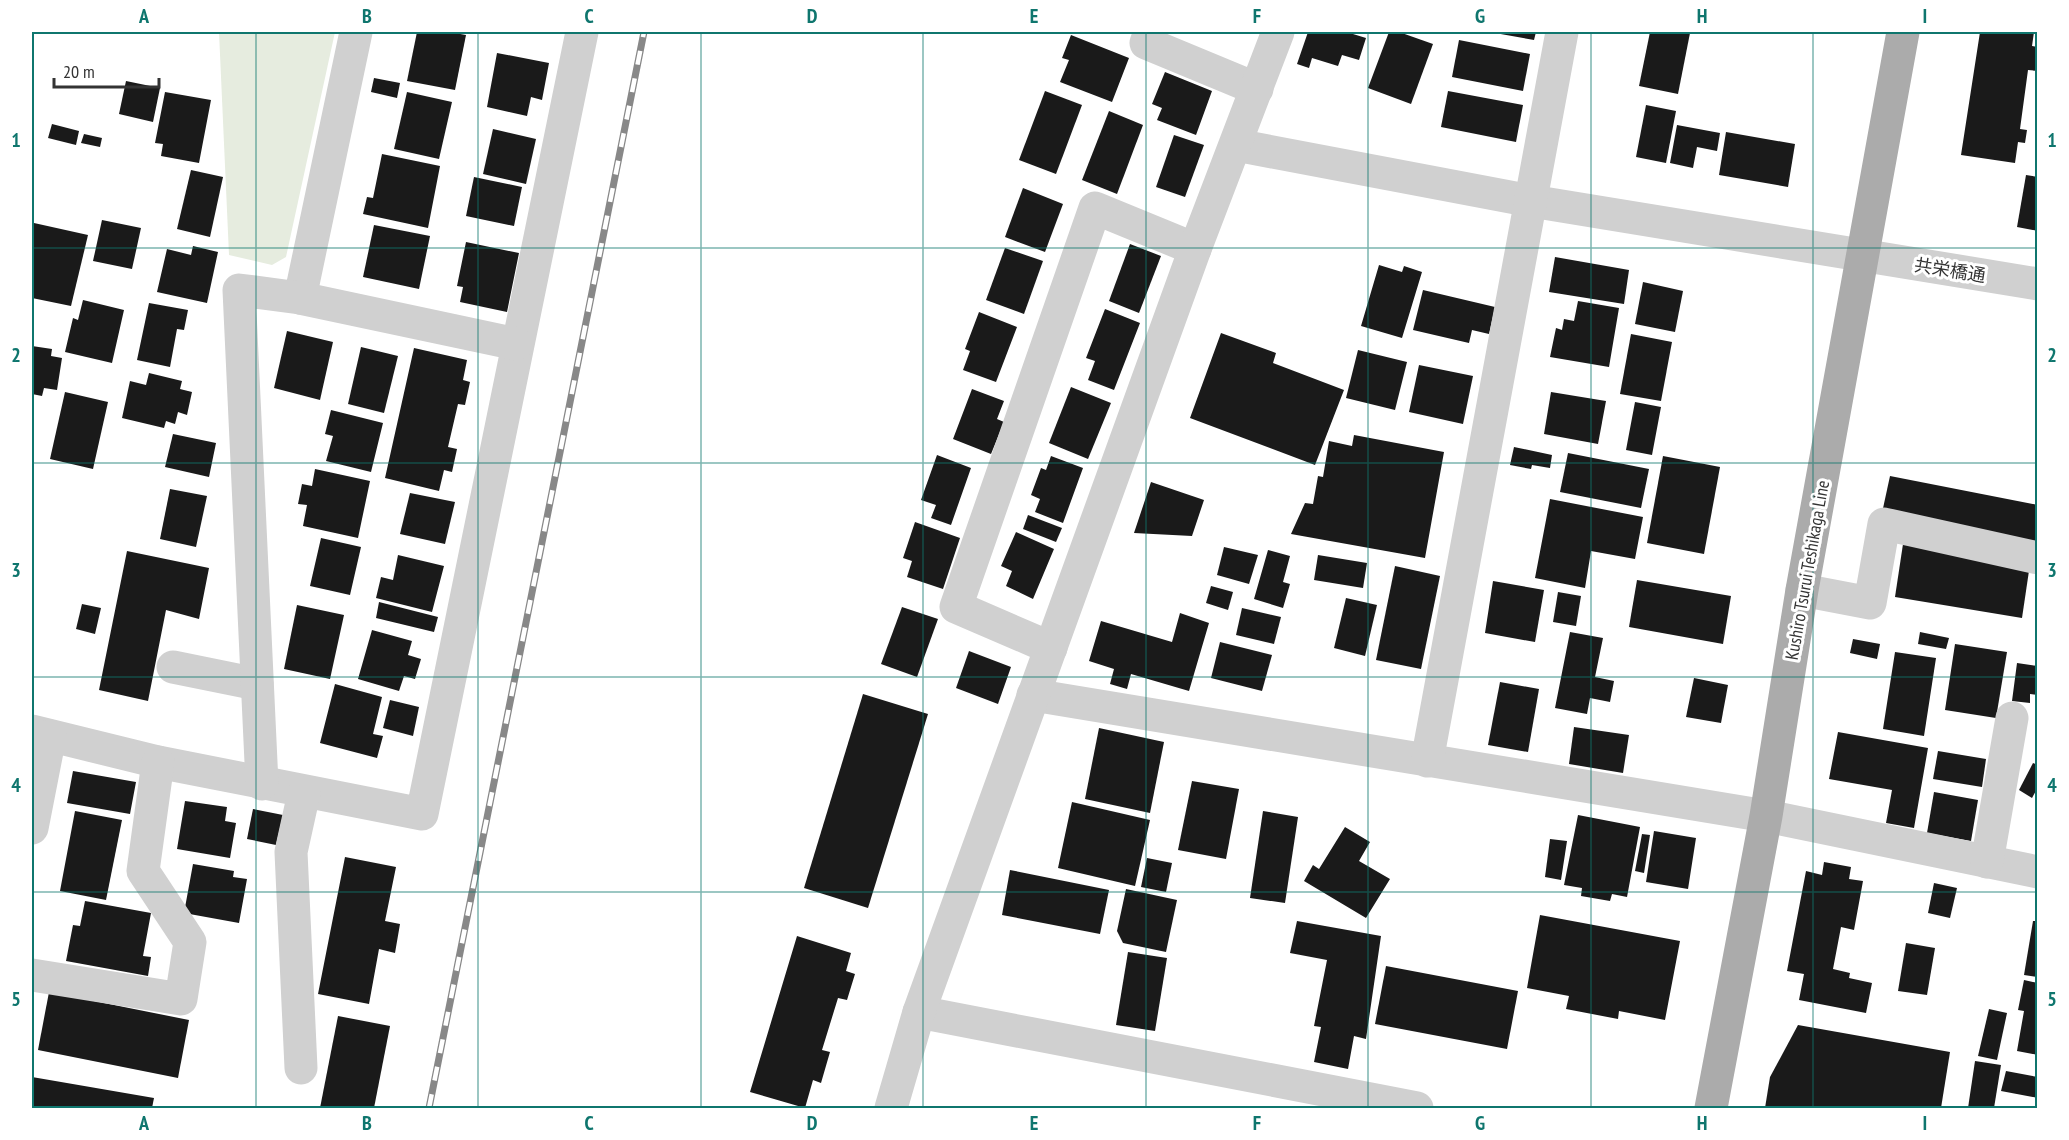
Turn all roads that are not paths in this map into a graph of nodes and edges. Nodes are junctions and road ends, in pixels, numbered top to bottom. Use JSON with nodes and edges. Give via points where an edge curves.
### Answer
{"nodes":[{"id":1,"x":356,"y":32,"type":"edge"},
{"id":2,"x":582,"y":32,"type":"edge"},
{"id":3,"x":1150,"y":32,"type":"edge"},
{"id":4,"x":1278,"y":32,"type":"edge"},
{"id":5,"x":1562,"y":32,"type":"edge"},
{"id":6,"x":1902,"y":32,"type":"edge"},
{"id":7,"x":1257,"y":89,"type":"junction"},
{"id":8,"x":1236,"y":145,"type":"junction"},
{"id":9,"x":1531,"y":201,"type":"junction"},
{"id":10,"x":1195,"y":249,"type":"junction"},
{"id":11,"x":1862,"y":257,"type":"junction"},
{"id":12,"x":2037,"y":284,"type":"edge"},
{"id":13,"x":300,"y":298,"type":"junction"},
{"id":14,"x":517,"y":344,"type":"junction"},
{"id":15,"x":2037,"y":558,"type":"edge"},
{"id":16,"x":1802,"y":590,"type":"junction"},
{"id":17,"x":1051,"y":648,"type":"junction"},
{"id":18,"x":173,"y":667,"type":"dead end"},
{"id":19,"x":257,"y":684,"type":"junction"},
{"id":20,"x":1033,"y":695,"type":"junction"},
{"id":21,"x":2012,"y":718,"type":"dead end"},
{"id":22,"x":41,"y":734,"type":"edge"},
{"id":23,"x":1427,"y":761,"type":"junction"},
{"id":24,"x":158,"y":762,"type":"junction"},
{"id":25,"x":262,"y":784,"type":"junction"},
{"id":26,"x":304,"y":793,"type":"junction"},
{"id":27,"x":1766,"y":816,"type":"junction"},
{"id":28,"x":32,"y":828,"type":"edge"},
{"id":29,"x":1988,"y":862,"type":"junction"},
{"id":30,"x":2037,"y":872,"type":"edge"},
{"id":31,"x":32,"y":975,"type":"edge"},
{"id":32,"x":919,"y":1012,"type":"junction"},
{"id":33,"x":301,"y":1068,"type":"dead end"},
{"id":34,"x":891,"y":1108,"type":"edge"},
{"id":35,"x":1417,"y":1108,"type":"edge"},
{"id":36,"x":1712,"y":1108,"type":"edge"}],
"edges":[{"from":1,"to":13,"type":"street"},
{"from":2,"to":14,"type":"street"},
{"from":3,"to":7,"type":"street","via":[[1146,43]]},
{"from":4,"to":7,"type":"street"},
{"from":5,"to":9,"type":"street"},
{"from":6,"to":11,"type":"main road","name":"Kushiro Tsurui Teshikaga Line"},
{"from":7,"to":8,"type":"street"},
{"from":8,"to":9,"type":"street","name":"共栄橋通"},
{"from":8,"to":10,"type":"street"},
{"from":9,"to":11,"type":"street","name":"共栄橋通"},
{"from":9,"to":23,"type":"street"},
{"from":10,"to":17,"type":"street"},
{"from":10,"to":17,"type":"street","via":[[1095,208],[956,607]]},
{"from":11,"to":12,"type":"street","name":"共栄橋通"},
{"from":11,"to":16,"type":"main road","name":"Kushiro Tsurui Teshikaga Line"},
{"from":13,"to":14,"type":"street"},
{"from":13,"to":19,"type":"street","via":[[239,290]]},
{"from":14,"to":26,"type":"street","via":[[422,814]]},
{"from":15,"to":16,"type":"street","via":[[1884,524],[1870,603]]},
{"from":16,"to":27,"type":"main road","name":"Kushiro Tsurui Teshikaga Line"},
{"from":17,"to":20,"type":"street"},
{"from":18,"to":19,"type":"street"},
{"from":19,"to":25,"type":"street"},
{"from":20,"to":23,"type":"street"},
{"from":20,"to":32,"type":"street"},
{"from":21,"to":29,"type":"street"},
{"from":22,"to":24,"type":"street"},
{"from":22,"to":28,"type":"street"},
{"from":23,"to":27,"type":"street"},
{"from":24,"to":25,"type":"street"},
{"from":24,"to":31,"type":"street","via":[[143,871],[190,942],[181,999]]},
{"from":25,"to":26,"type":"street"},
{"from":26,"to":33,"type":"street","via":[[291,852]]},
{"from":27,"to":29,"type":"street"},
{"from":27,"to":36,"type":"main road","name":"Kushiro Tsurui Teshikaga Line"},
{"from":29,"to":30,"type":"street"},
{"from":32,"to":34,"type":"street"},
{"from":32,"to":35,"type":"street"}]}
